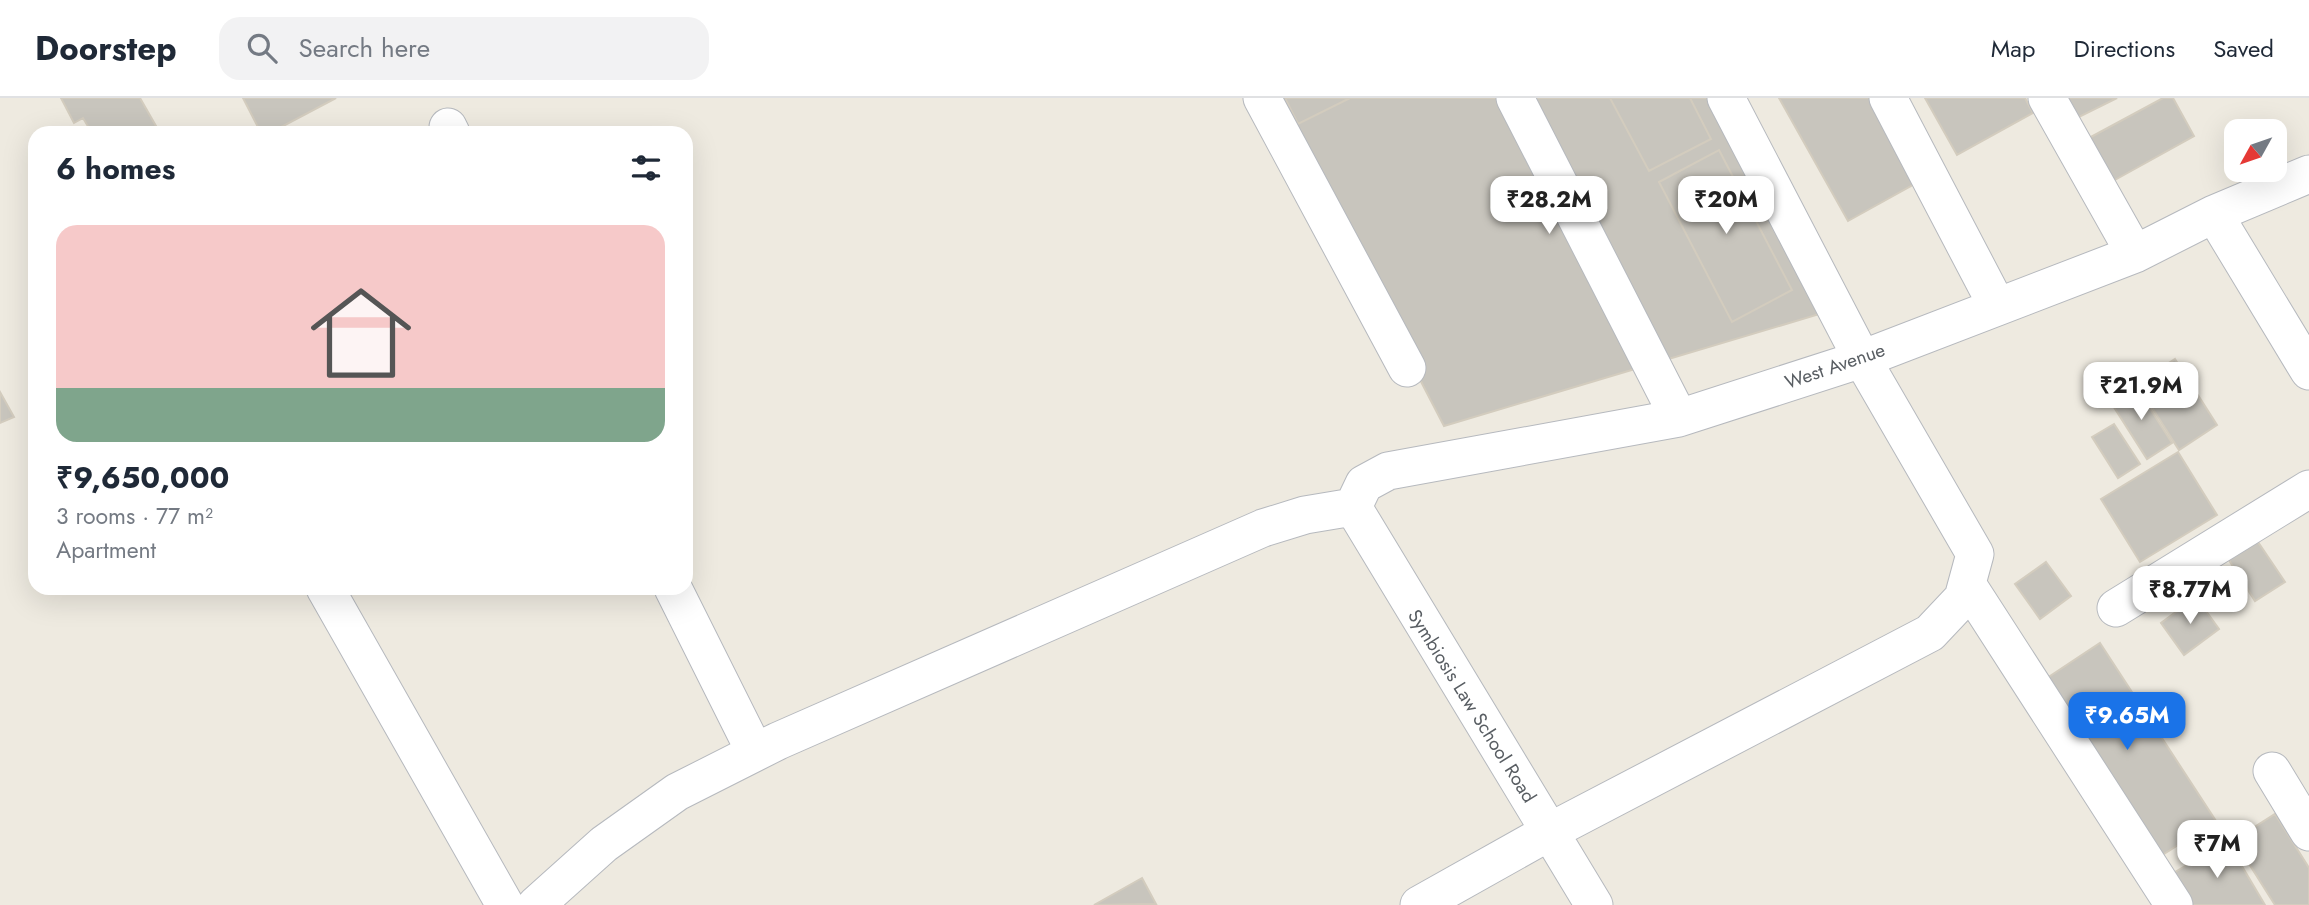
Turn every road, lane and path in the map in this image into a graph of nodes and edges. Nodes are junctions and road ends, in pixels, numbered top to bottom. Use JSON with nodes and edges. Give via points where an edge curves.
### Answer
{"nodes":[{"id":1,"x":1262,"y":98,"type":"edge"},
{"id":2,"x":1515,"y":98,"type":"edge"},
{"id":3,"x":1726,"y":98,"type":"edge"},
{"id":4,"x":1888,"y":98,"type":"edge"},
{"id":5,"x":2047,"y":98,"type":"edge"},
{"id":6,"x":2309,"y":174,"type":"edge"},
{"id":7,"x":2214,"y":214,"type":"junction"},
{"id":8,"x":2135,"y":254,"type":"junction"},
{"id":9,"x":1997,"y":306,"type":"junction"},
{"id":10,"x":1862,"y":359,"type":"junction"},
{"id":11,"x":1407,"y":368,"type":"dead end"},
{"id":12,"x":2309,"y":371,"type":"edge"},
{"id":13,"x":1679,"y":418,"type":"junction"},
{"id":14,"x":2309,"y":489,"type":"edge"},
{"id":15,"x":1353,"y":507,"type":"junction"},
{"id":16,"x":1967,"y":584,"type":"junction"},
{"id":17,"x":330,"y":595,"type":"edge"},
{"id":18,"x":676,"y":595,"type":"edge"},
{"id":19,"x":2116,"y":608,"type":"dead end"},
{"id":20,"x":755,"y":752,"type":"junction"},
{"id":21,"x":2272,"y":771,"type":"dead end"},
{"id":22,"x":1549,"y":832,"type":"junction"},
{"id":23,"x":2309,"y":832,"type":"edge"},
{"id":24,"x":505,"y":905,"type":"edge"},
{"id":25,"x":536,"y":905,"type":"edge"},
{"id":26,"x":1419,"y":905,"type":"edge"},
{"id":27,"x":1594,"y":905,"type":"edge"},
{"id":28,"x":2174,"y":905,"type":"edge"}],
"edges":[{"from":1,"to":11,"type":"street"},
{"from":2,"to":13,"type":"street"},
{"from":3,"to":10,"type":"street"},
{"from":4,"to":9,"type":"street"},
{"from":5,"to":8,"type":"street"},
{"from":6,"to":7,"type":"street","name":"West Avenue"},
{"from":7,"to":8,"type":"street","name":"West Avenue"},
{"from":7,"to":12,"type":"street"},
{"from":8,"to":9,"type":"street","name":"West Avenue"},
{"from":9,"to":10,"type":"street","name":"West Avenue"},
{"from":10,"to":13,"type":"street","name":"West Avenue"},
{"from":10,"to":16,"type":"street","via":[[1975,554]]},
{"from":13,"to":15,"type":"street","name":"West Avenue","via":[[1388,471],[1364,484]]},
{"from":14,"to":19,"type":"street"},
{"from":15,"to":20,"type":"street","via":[[1263,528]]},
{"from":15,"to":22,"type":"street","name":"Symbiosis Law School Road"},
{"from":16,"to":22,"type":"street","via":[[1963,598],[1930,634]]},
{"from":16,"to":28,"type":"street"},
{"from":17,"to":24,"type":"street"},
{"from":18,"to":20,"type":"street"},
{"from":20,"to":25,"type":"street","via":[[677,792],[604,844]]},
{"from":21,"to":23,"type":"street"},
{"from":22,"to":26,"type":"street"},
{"from":22,"to":27,"type":"street","name":"Symbiosis Law School Road"}]}
